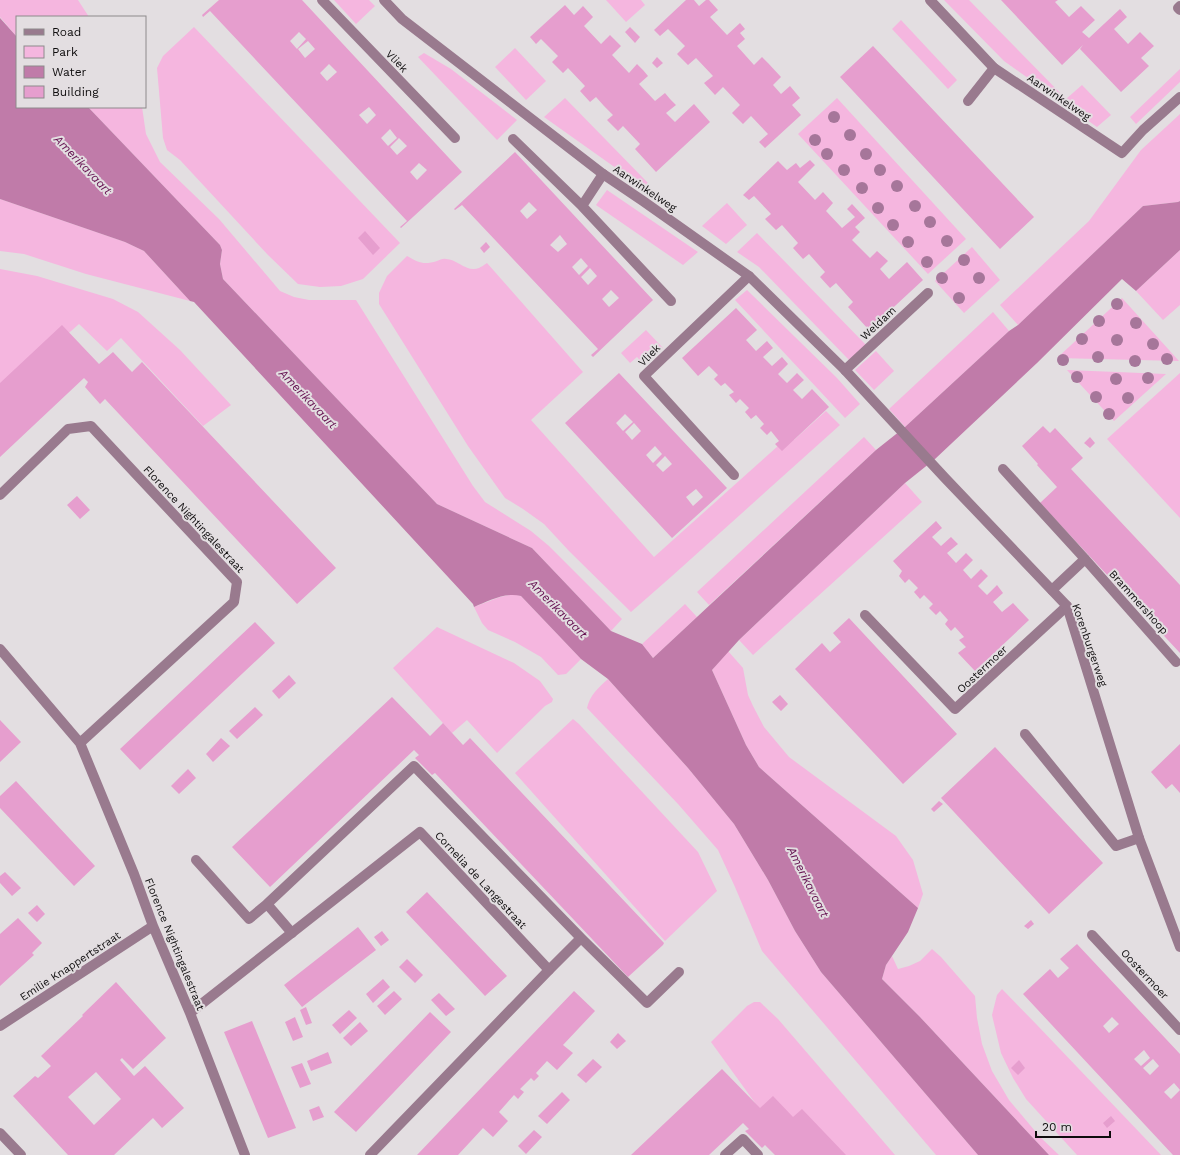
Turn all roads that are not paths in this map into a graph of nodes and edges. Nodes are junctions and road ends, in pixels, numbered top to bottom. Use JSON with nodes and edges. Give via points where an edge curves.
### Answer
{"nodes":[{"id":1,"x":322,"y":0,"type":"edge"},
{"id":2,"x":384,"y":0,"type":"edge"},
{"id":3,"x":930,"y":0,"type":"edge"},
{"id":4,"x":1180,"y":6,"type":"edge"},
{"id":5,"x":1180,"y":10,"type":"edge"},
{"id":6,"x":994,"y":68,"type":"junction"},
{"id":7,"x":1180,"y":97,"type":"edge"},
{"id":8,"x":968,"y":101,"type":"dead end"},
{"id":9,"x":455,"y":138,"type":"dead end"},
{"id":10,"x":513,"y":139,"type":"dead end"},
{"id":11,"x":603,"y":174,"type":"junction"},
{"id":12,"x":582,"y":206,"type":"junction"},
{"id":13,"x":749,"y":276,"type":"junction"},
{"id":14,"x":928,"y":293,"type":"dead end"},
{"id":15,"x":671,"y":301,"type":"dead end"},
{"id":16,"x":845,"y":370,"type":"junction"},
{"id":17,"x":881,"y":408,"type":"joint"},
{"id":18,"x":1003,"y":469,"type":"dead end"},
{"id":19,"x":734,"y":475,"type":"dead end"},
{"id":20,"x":0,"y":496,"type":"edge"},
{"id":21,"x":1084,"y":559,"type":"junction"},
{"id":22,"x":1052,"y":590,"type":"junction"},
{"id":23,"x":1067,"y":606,"type":"junction"},
{"id":24,"x":865,"y":615,"type":"dead end"},
{"id":25,"x":0,"y":649,"type":"edge"},
{"id":26,"x":1176,"y":662,"type":"dead end"},
{"id":27,"x":1025,"y":734,"type":"dead end"},
{"id":28,"x":80,"y":743,"type":"junction"},
{"id":29,"x":1139,"y":838,"type":"junction"},
{"id":30,"x":196,"y":860,"type":"dead end"},
{"id":31,"x":267,"y":904,"type":"junction"},
{"id":32,"x":153,"y":926,"type":"junction"},
{"id":33,"x":292,"y":932,"type":"junction"},
{"id":34,"x":1092,"y":935,"type":"dead end"},
{"id":35,"x":581,"y":938,"type":"junction"},
{"id":36,"x":1180,"y":947,"type":"edge"},
{"id":37,"x":549,"y":970,"type":"junction"},
{"id":38,"x":679,"y":972,"type":"dead end"},
{"id":39,"x":190,"y":1013,"type":"junction"},
{"id":40,"x":0,"y":1026,"type":"edge"},
{"id":41,"x":1180,"y":1030,"type":"edge"},
{"id":42,"x":0,"y":1133,"type":"edge"},
{"id":43,"x":21,"y":1155,"type":"edge"},
{"id":44,"x":245,"y":1155,"type":"edge"},
{"id":45,"x":370,"y":1155,"type":"edge"},
{"id":46,"x":725,"y":1155,"type":"edge"},
{"id":47,"x":758,"y":1155,"type":"edge"}],
"edges":[{"from":1,"to":9,"type":"street","name":"Vliek"},
{"from":2,"to":11,"type":"street","name":"Aarwinkelweg","via":[[402,19]]},
{"from":3,"to":6,"type":"street","name":"Aarwinkelweg"},
{"from":4,"to":5,"type":"street"},
{"from":6,"to":7,"type":"street","name":"Aarwinkelweg","via":[[1122,153]]},
{"from":6,"to":8,"type":"street"},
{"from":10,"to":12,"type":"street"},
{"from":11,"to":12,"type":"street"},
{"from":11,"to":13,"type":"street","name":"Aarwinkelweg"},
{"from":12,"to":15,"type":"street"},
{"from":13,"to":16,"type":"street","name":"Aarwinkelweg"},
{"from":13,"to":19,"type":"street","name":"Vliek","via":[[644,376]]},
{"from":14,"to":16,"type":"street","name":"Weldam"},
{"from":16,"to":17,"type":"street","name":"Aarwinkelweg"},
{"from":17,"to":22,"type":"street","name":"Korenburgerweg"},
{"from":18,"to":21,"type":"street","name":"Brammershoop"},
{"from":20,"to":28,"type":"street","name":"Florence Nightingalestraat","via":[[68,429],[91,426],[237,582],[234,602]]},
{"from":21,"to":22,"type":"street"},
{"from":21,"to":26,"type":"street","name":"Brammershoop"},
{"from":22,"to":23,"type":"street","name":"Korenburgerweg"},
{"from":23,"to":24,"type":"street","name":"Oostermoer","via":[[955,709]]},
{"from":23,"to":29,"type":"street","name":"Korenburgerweg"},
{"from":25,"to":28,"type":"street","name":"Florence Nightingalestraat"},
{"from":27,"to":29,"type":"street","via":[[1116,846]]},
{"from":28,"to":32,"type":"street","name":"Florence Nightingalestraat"},
{"from":29,"to":36,"type":"street","name":"Korenburgerweg"},
{"from":30,"to":31,"type":"street","via":[[249,918]]},
{"from":31,"to":33,"type":"street"},
{"from":31,"to":35,"type":"street","via":[[414,766]]},
{"from":32,"to":39,"type":"street","name":"Florence Nightingalestraat"},
{"from":32,"to":40,"type":"street","name":"Emilie Knappertstraat"},
{"from":33,"to":37,"type":"street","name":"Cornelia de Langestraat","via":[[420,832]]},
{"from":33,"to":39,"type":"street","name":"Cornelia de Langestraat"},
{"from":34,"to":41,"type":"street","name":"Oostermoer"},
{"from":35,"to":37,"type":"street"},
{"from":35,"to":38,"type":"street","via":[[646,1003]]},
{"from":37,"to":45,"type":"street"},
{"from":39,"to":44,"type":"street","name":"Florence Nightingalestraat"},
{"from":42,"to":43,"type":"street"},
{"from":46,"to":47,"type":"street","via":[[743,1139]]}]}
